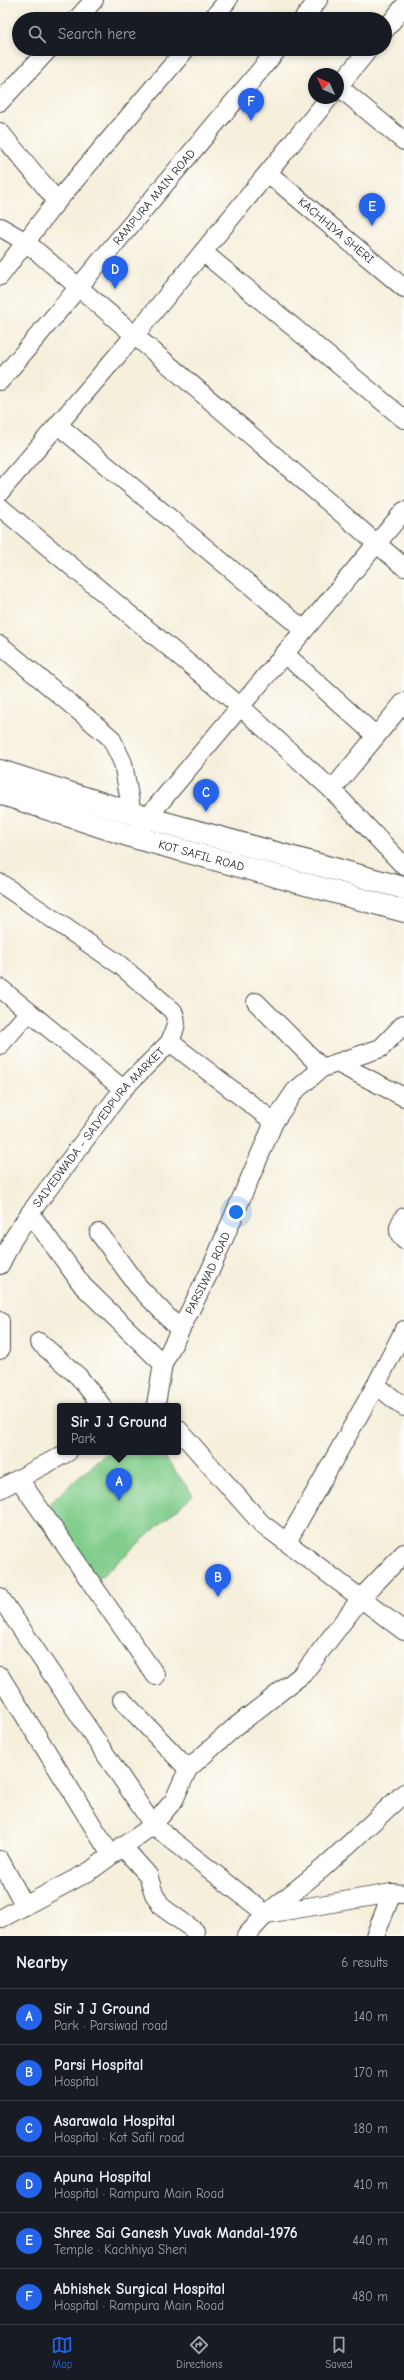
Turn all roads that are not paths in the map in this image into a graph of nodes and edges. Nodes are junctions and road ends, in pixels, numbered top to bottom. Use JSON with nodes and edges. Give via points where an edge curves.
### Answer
{"nodes":[{"id":1,"x":94,"y":0,"type":"edge"},
{"id":2,"x":228,"y":0,"type":"edge"},
{"id":3,"x":318,"y":0,"type":"edge"},
{"id":4,"x":399,"y":0,"type":"edge"},
{"id":5,"x":404,"y":5,"type":"edge"},
{"id":6,"x":83,"y":12,"type":"edge"},
{"id":7,"x":218,"y":12,"type":"edge"},
{"id":8,"x":309,"y":12,"type":"edge"},
{"id":9,"x":392,"y":21,"type":"edge"},
{"id":10,"x":43,"y":56,"type":"edge"},
{"id":11,"x":180,"y":56,"type":"edge"},
{"id":12,"x":272,"y":56,"type":"edge"},
{"id":13,"x":363,"y":56,"type":"edge"},
{"id":14,"x":344,"y":80,"type":"edge"},
{"id":15,"x":344,"y":98,"type":"edge"},
{"id":16,"x":0,"y":102,"type":"edge"},
{"id":17,"x":324,"y":104,"type":"edge"},
{"id":18,"x":0,"y":132,"type":"edge"},
{"id":19,"x":404,"y":141,"type":"edge"},
{"id":20,"x":268,"y":173,"type":"junction"},
{"id":21,"x":57,"y":201,"type":"junction"},
{"id":22,"x":0,"y":226,"type":"edge"},
{"id":23,"x":26,"y":242,"type":"junction"},
{"id":24,"x":203,"y":252,"type":"junction"},
{"id":25,"x":0,"y":276,"type":"edge"},
{"id":26,"x":404,"y":288,"type":"edge"},
{"id":27,"x":79,"y":289,"type":"junction"},
{"id":28,"x":134,"y":336,"type":"junction"},
{"id":29,"x":0,"y":381,"type":"edge"},
{"id":30,"x":404,"y":419,"type":"edge"},
{"id":31,"x":58,"y":425,"type":"junction"},
{"id":32,"x":0,"y":492,"type":"edge"},
{"id":33,"x":0,"y":507,"type":"edge"},
{"id":34,"x":404,"y":510,"type":"edge"},
{"id":35,"x":376,"y":543,"type":"junction"},
{"id":36,"x":404,"y":567,"type":"edge"},
{"id":37,"x":304,"y":630,"type":"junction"},
{"id":38,"x":0,"y":645,"type":"edge"},
{"id":39,"x":285,"y":654,"type":"junction"},
{"id":40,"x":404,"y":702,"type":"edge"},
{"id":41,"x":241,"y":707,"type":"junction"},
{"id":42,"x":376,"y":736,"type":"junction"},
{"id":43,"x":0,"y":771,"type":"edge"},
{"id":44,"x":332,"y":790,"type":"junction"},
{"id":45,"x":0,"y":793,"type":"edge"},
{"id":46,"x":140,"y":816,"type":"junction"},
{"id":47,"x":137,"y":838,"type":"junction"},
{"id":48,"x":404,"y":881,"type":"edge"},
{"id":49,"x":3,"y":890,"type":"edge"},
{"id":50,"x":397,"y":909,"type":"edge"},
{"id":51,"x":0,"y":988,"type":"edge"},
{"id":52,"x":256,"y":1002,"type":"dead end"},
{"id":53,"x":29,"y":1012,"type":"junction"},
{"id":54,"x":404,"y":1024,"type":"edge"},
{"id":55,"x":170,"y":1042,"type":"junction"},
{"id":56,"x":0,"y":1045,"type":"edge"},
{"id":57,"x":329,"y":1065,"type":"junction"},
{"id":58,"x":123,"y":1089,"type":"junction"},
{"id":59,"x":404,"y":1097,"type":"edge"},
{"id":60,"x":274,"y":1122,"type":"junction"},
{"id":61,"x":30,"y":1213,"type":"junction"},
{"id":62,"x":404,"y":1217,"type":"edge"},
{"id":63,"x":99,"y":1233,"type":"dead end"},
{"id":64,"x":7,"y":1236,"type":"edge"},
{"id":65,"x":404,"y":1240,"type":"edge"},
{"id":66,"x":0,"y":1265,"type":"edge"},
{"id":67,"x":0,"y":1321,"type":"edge"},
{"id":68,"x":180,"y":1330,"type":"junction"},
{"id":69,"x":404,"y":1330,"type":"edge"},
{"id":70,"x":39,"y":1342,"type":"dead end"},
{"id":71,"x":0,"y":1350,"type":"edge"},
{"id":72,"x":163,"y":1364,"type":"junction"},
{"id":73,"x":376,"y":1385,"type":"junction"},
{"id":74,"x":100,"y":1403,"type":"edge"},
{"id":75,"x":155,"y":1403,"type":"edge"},
{"id":76,"x":404,"y":1407,"type":"edge"},
{"id":77,"x":181,"y":1432,"type":"edge"},
{"id":78,"x":63,"y":1455,"type":"edge"},
{"id":79,"x":19,"y":1479,"type":"junction"},
{"id":80,"x":0,"y":1489,"type":"edge"},
{"id":81,"x":287,"y":1542,"type":"junction"},
{"id":82,"x":404,"y":1552,"type":"edge"},
{"id":83,"x":0,"y":1598,"type":"edge"},
{"id":84,"x":361,"y":1598,"type":"junction"},
{"id":85,"x":404,"y":1631,"type":"edge"},
{"id":86,"x":0,"y":1676,"type":"edge"},
{"id":87,"x":156,"y":1676,"type":"dead end"},
{"id":88,"x":122,"y":1700,"type":"dead end"},
{"id":89,"x":188,"y":1769,"type":"junction"},
{"id":90,"x":404,"y":1793,"type":"edge"},
{"id":91,"x":153,"y":1825,"type":"junction"},
{"id":92,"x":117,"y":1851,"type":"junction"},
{"id":93,"x":0,"y":1860,"type":"edge"},
{"id":94,"x":398,"y":1894,"type":"edge"},
{"id":95,"x":25,"y":1906,"type":"junction"},
{"id":96,"x":266,"y":1914,"type":"junction"},
{"id":97,"x":0,"y":1919,"type":"edge"},
{"id":98,"x":195,"y":1931,"type":"dead end"},
{"id":99,"x":246,"y":1936,"type":"edge"},
{"id":100,"x":375,"y":1936,"type":"edge"}],
"edges":[{"from":1,"to":6,"type":"street"},
{"from":2,"to":7,"type":"street"},
{"from":3,"to":8,"type":"street"},
{"from":4,"to":5,"type":"street"},
{"from":5,"to":9,"type":"street"},
{"from":10,"to":16,"type":"street"},
{"from":11,"to":21,"type":"street"},
{"from":12,"to":27,"type":"street","name":"RAMPURA MAIN ROAD"},
{"from":13,"to":14,"type":"street"},
{"from":15,"to":19,"type":"street"},
{"from":17,"to":20,"type":"street"},
{"from":18,"to":21,"type":"street"},
{"from":20,"to":24,"type":"street"},
{"from":20,"to":26,"type":"street","name":"KACHHIYA SHERI"},
{"from":21,"to":23,"type":"street"},
{"from":22,"to":23,"type":"street"},
{"from":23,"to":25,"type":"street"},
{"from":23,"to":27,"type":"street"},
{"from":24,"to":28,"type":"street"},
{"from":24,"to":30,"type":"street"},
{"from":27,"to":28,"type":"street"},
{"from":27,"to":29,"type":"street","name":"RAMPURA MAIN ROAD"},
{"from":28,"to":31,"type":"street"},
{"from":28,"to":35,"type":"street"},
{"from":31,"to":32,"type":"street"},
{"from":31,"to":37,"type":"street"},
{"from":33,"to":41,"type":"street"},
{"from":34,"to":35,"type":"street"},
{"from":35,"to":36,"type":"street"},
{"from":35,"to":37,"type":"street"},
{"from":37,"to":39,"type":"street"},
{"from":38,"to":46,"type":"street","via":[[111,738],[123,763]]},
{"from":39,"to":41,"type":"street"},
{"from":39,"to":42,"type":"street"},
{"from":40,"to":42,"type":"street"},
{"from":41,"to":44,"type":"street"},
{"from":41,"to":46,"type":"street"},
{"from":42,"to":44,"type":"street"},
{"from":43,"to":46,"type":"main road","name":"KOT SAFIL ROAD"},
{"from":44,"to":48,"type":"street"},
{"from":45,"to":47,"type":"main road","name":"KOT SAFIL ROAD"},
{"from":46,"to":47,"type":"street"},
{"from":46,"to":48,"type":"main road","name":"KOT SAFIL ROAD"},
{"from":47,"to":50,"type":"main road","name":"KOT SAFIL ROAD"},
{"from":48,"to":50,"type":"street"},
{"from":49,"to":55,"type":"street","via":[[120,964],[173,1011],[177,1018]]},
{"from":51,"to":53,"type":"street"},
{"from":52,"to":57,"type":"street"},
{"from":53,"to":56,"type":"street"},
{"from":53,"to":58,"type":"street"},
{"from":54,"to":57,"type":"street","via":[[381,1048]]},
{"from":55,"to":58,"type":"street","name":"SAIYEDWADA - SAIYEDPURA MARKET"},
{"from":55,"to":60,"type":"street","name":"SAIYEDWADA - SAIYEDPURA MARKET"},
{"from":57,"to":59,"type":"street"},
{"from":57,"to":60,"type":"street","via":[[295,1091]]},
{"from":58,"to":61,"type":"street","name":"SAIYEDWADA - SAIYEDPURA MARKET"},
{"from":60,"to":68,"type":"street","name":"PARSIWAD ROAD","via":[[210,1271]]},
{"from":61,"to":64,"type":"street","name":"SAIYEDWADA - SAIYEDPURA MARKET"},
{"from":61,"to":72,"type":"street","via":[[83,1286]]},
{"from":62,"to":65,"type":"street","via":[[398,1234]]},
{"from":63,"to":68,"type":"street","via":[[137,1285]]},
{"from":64,"to":66,"type":"street","name":"SAIYEDWADA - SAIYEDPURA MARKET"},
{"from":67,"to":71,"type":"street"},
{"from":68,"to":72,"type":"street","name":"PARSIWAD ROAD"},
{"from":69,"to":73,"type":"street"},
{"from":70,"to":74,"type":"street","via":[[78,1376]]},
{"from":72,"to":75,"type":"street","name":"PARSIWAD ROAD"},
{"from":73,"to":76,"type":"street"},
{"from":73,"to":81,"type":"street"},
{"from":77,"to":81,"type":"street","via":[[261,1523]]},
{"from":78,"to":79,"type":"street"},
{"from":79,"to":80,"type":"street"},
{"from":79,"to":87,"type":"street"},
{"from":81,"to":84,"type":"street"},
{"from":82,"to":84,"type":"street"},
{"from":83,"to":91,"type":"street"},
{"from":84,"to":85,"type":"street"},
{"from":84,"to":89,"type":"street","via":[[303,1674],[235,1727]]},
{"from":86,"to":92,"type":"street"},
{"from":88,"to":89,"type":"street"},
{"from":89,"to":91,"type":"street","via":[[174,1800]]},
{"from":90,"to":96,"type":"street","via":[[323,1868]]},
{"from":91,"to":92,"type":"street"},
{"from":91,"to":96,"type":"street"},
{"from":92,"to":95,"type":"street","via":[[90,1871]]},
{"from":92,"to":98,"type":"street","via":[[148,1875],[154,1894],[162,1906]]},
{"from":93,"to":95,"type":"street"},
{"from":94,"to":96,"type":"street"},
{"from":94,"to":100,"type":"street"},
{"from":95,"to":97,"type":"street"},
{"from":96,"to":99,"type":"street"}]}
